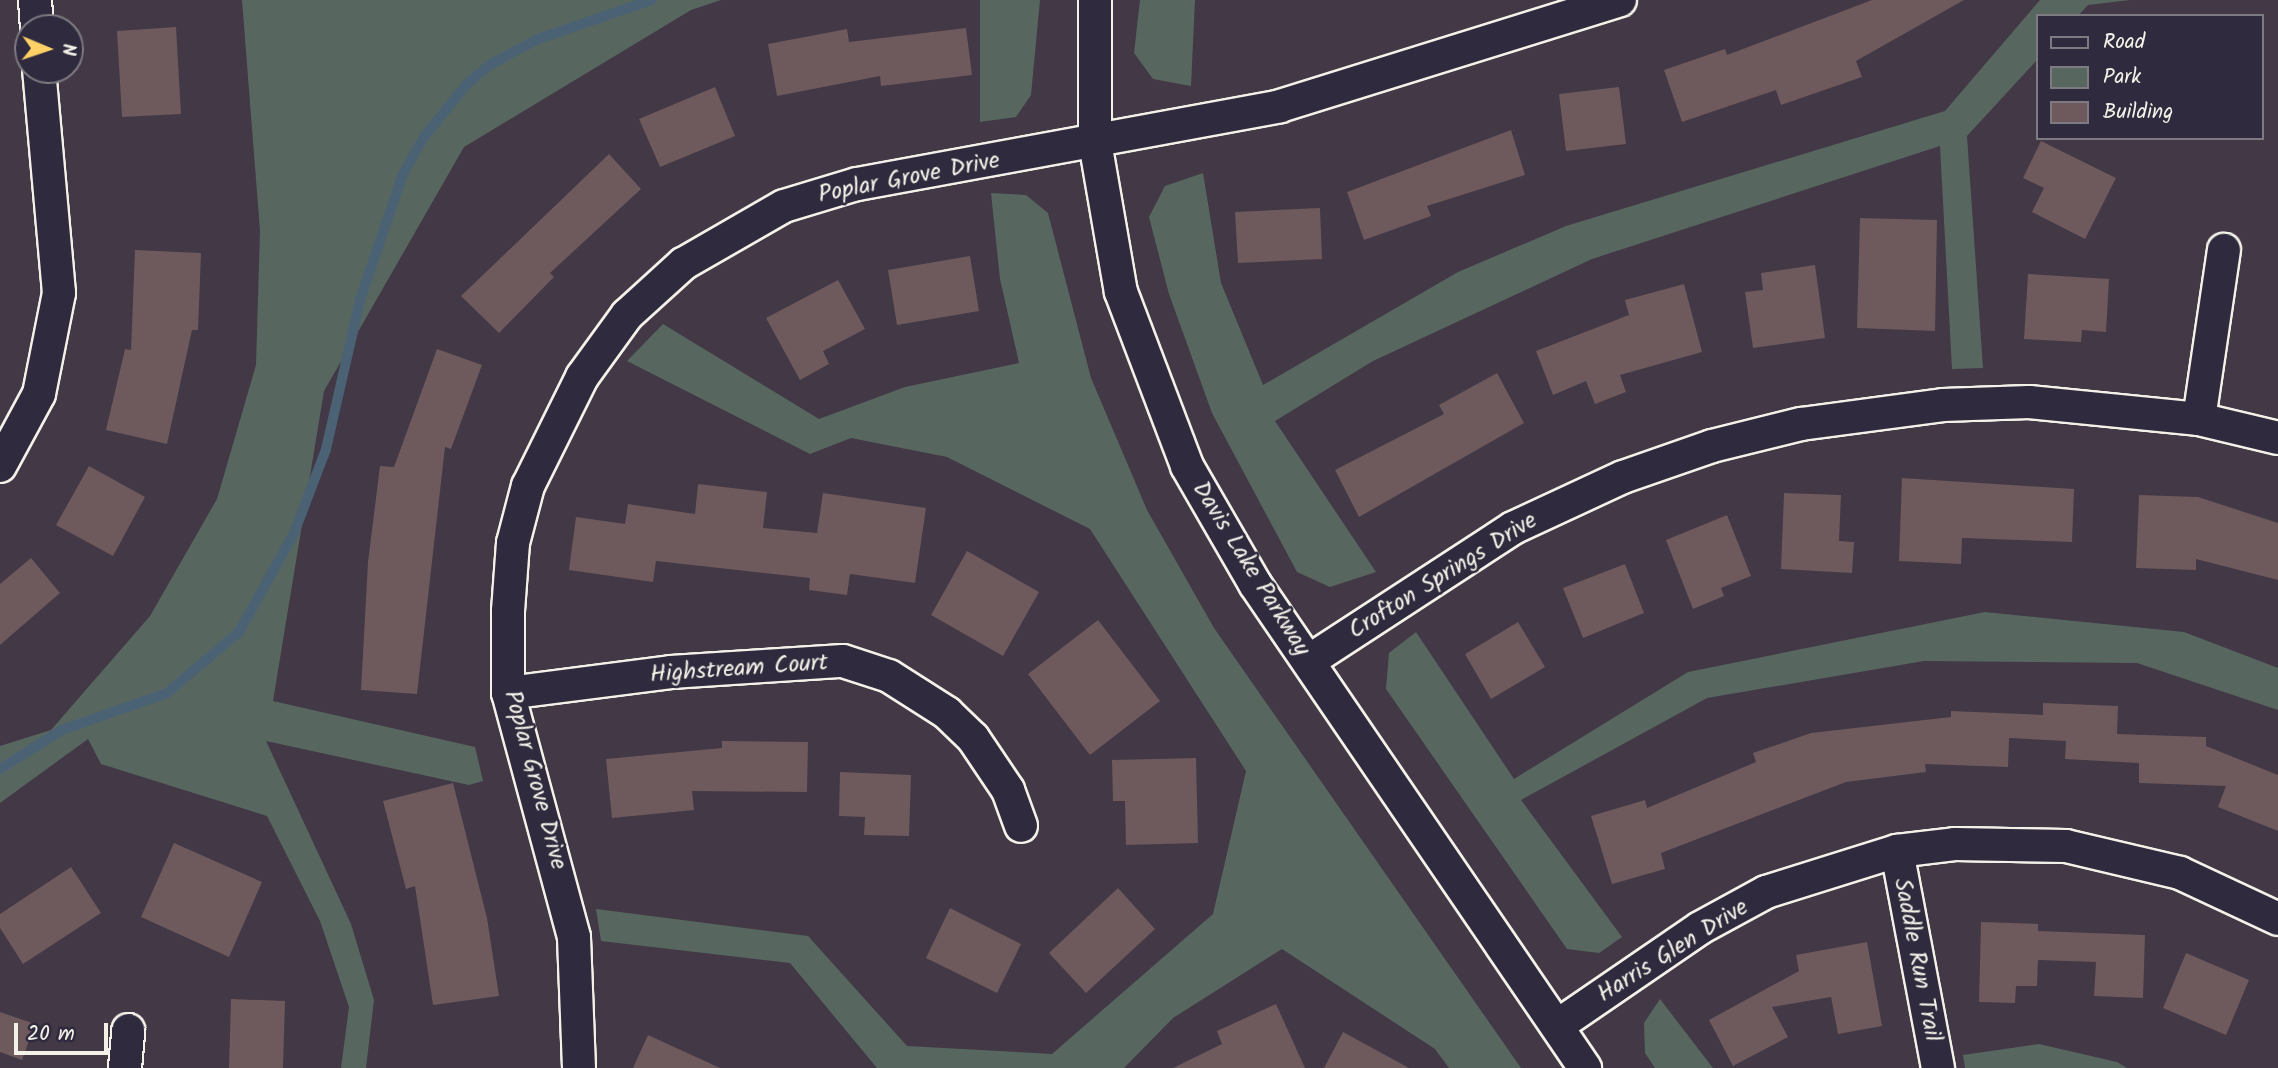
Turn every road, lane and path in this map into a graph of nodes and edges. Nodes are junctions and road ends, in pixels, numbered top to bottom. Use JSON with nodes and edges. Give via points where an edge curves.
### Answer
{"nodes":[{"id":1,"x":1095,"y":0,"type":"edge"},
{"id":2,"x":1620,"y":0,"type":"edge"},
{"id":3,"x":40,"y":84,"type":"edge"},
{"id":4,"x":1095,"y":142,"type":"junction"},
{"id":5,"x":2224,"y":250,"type":"dead end"},
{"id":6,"x":2199,"y":419,"type":"junction"},
{"id":7,"x":2278,"y":438,"type":"edge"},
{"id":8,"x":0,"y":466,"type":"edge"},
{"id":9,"x":1309,"y":661,"type":"junction"},
{"id":10,"x":508,"y":693,"type":"junction"},
{"id":11,"x":1021,"y":826,"type":"dead end"},
{"id":12,"x":1897,"y":851,"type":"junction"},
{"id":13,"x":2278,"y":919,"type":"edge"},
{"id":14,"x":1557,"y":1026,"type":"junction"},
{"id":15,"x":128,"y":1030,"type":"dead end"},
{"id":16,"x":125,"y":1068,"type":"edge"},
{"id":17,"x":579,"y":1068,"type":"edge"},
{"id":18,"x":1585,"y":1068,"type":"edge"},
{"id":19,"x":1938,"y":1068,"type":"edge"}],
"edges":[{"from":1,"to":4,"type":"street","name":"Davis Lake Parkway"},
{"from":2,"to":4,"type":"street","name":"Poplar Grove Drive","via":[[1280,106]]},
{"from":3,"to":8,"type":"street","via":[[59,293],[39,394]]},
{"from":4,"to":9,"type":"street","name":"Davis Lake Parkway","via":[[1121,292],[1182,455],[1255,584]]},
{"from":4,"to":10,"type":"street","name":"Poplar Grove Drive","via":[[857,184],[783,206],[683,264],[627,315],[582,377],[528,486],[513,543]]},
{"from":5,"to":6,"type":"street"},
{"from":6,"to":7,"type":"street","name":"Crofton Springs Drive"},
{"from":6,"to":9,"type":"street","name":"Crofton Springs Drive","via":[[2029,402],[1943,405],[1846,415],[1712,446],[1623,477],[1513,528]]},
{"from":9,"to":14,"type":"street","name":"Davis Lake Parkway"},
{"from":10,"to":11,"type":"street","name":"Highstream Court","via":[[671,672],[842,662],[889,676],[947,713],[973,738],[1008,789]]},
{"from":10,"to":17,"type":"street","name":"Poplar Grove Drive","via":[[568,900],[581,1011]]},
{"from":12,"to":13,"type":"street","name":"Harris Glen Drive","via":[[1955,844],[2066,846],[2180,873]]},
{"from":12,"to":14,"type":"street","name":"Harris Glen Drive","via":[[1766,892],[1700,928]]},
{"from":12,"to":19,"type":"street","name":"Saddle Run Trail"},
{"from":14,"to":18,"type":"street","name":"Davis Lake Parkway"},
{"from":15,"to":16,"type":"street"}]}
